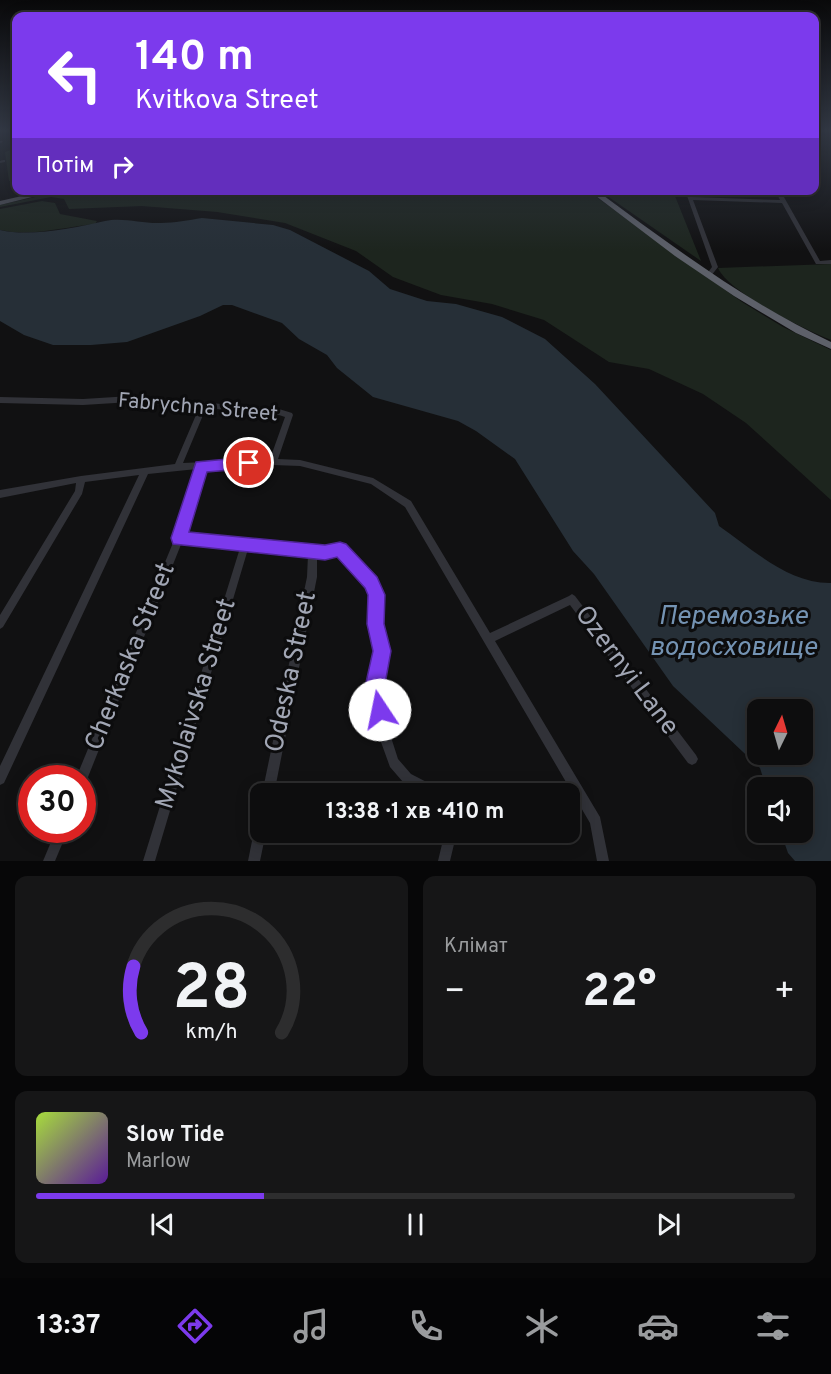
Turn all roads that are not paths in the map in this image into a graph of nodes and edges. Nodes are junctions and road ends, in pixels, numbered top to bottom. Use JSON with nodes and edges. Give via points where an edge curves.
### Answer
{"nodes":[{"id":1,"x":36,"y":195,"type":"edge"},
{"id":2,"x":598,"y":195,"type":"edge"},
{"id":3,"x":689,"y":195,"type":"edge"},
{"id":4,"x":780,"y":195,"type":"edge"},
{"id":5,"x":690,"y":198,"type":"junction"},
{"id":6,"x":784,"y":202,"type":"junction"},
{"id":7,"x":0,"y":203,"type":"edge"},
{"id":8,"x":831,"y":262,"type":"edge"},
{"id":9,"x":709,"y":274,"type":"junction"},
{"id":10,"x":831,"y":346,"type":"edge"},
{"id":11,"x":0,"y":400,"type":"edge"},
{"id":12,"x":203,"y":406,"type":"junction"},
{"id":13,"x":273,"y":462,"type":"junction"},
{"id":14,"x":202,"y":466,"type":"junction"},
{"id":15,"x":178,"y":467,"type":"junction"},
{"id":16,"x":145,"y":471,"type":"junction"},
{"id":17,"x":81,"y":479,"type":"junction"},
{"id":18,"x":0,"y":494,"type":"edge"},
{"id":19,"x":179,"y":538,"type":"junction"},
{"id":20,"x":245,"y":546,"type":"junction"},
{"id":21,"x":312,"y":551,"type":"junction"},
{"id":22,"x":0,"y":624,"type":"edge"},
{"id":23,"x":488,"y":639,"type":"junction"},
{"id":24,"x":692,"y":759,"type":"dead end"},
{"id":25,"x":87,"y":765,"type":"edge"},
{"id":26,"x":0,"y":779,"type":"edge"},
{"id":27,"x":270,"y":783,"type":"edge"},
{"id":28,"x":417,"y":783,"type":"edge"},
{"id":29,"x":57,"y":843,"type":"edge"},
{"id":30,"x":258,"y":843,"type":"edge"},
{"id":31,"x":448,"y":843,"type":"edge"},
{"id":32,"x":49,"y":861,"type":"edge"},
{"id":33,"x":149,"y":861,"type":"edge"},
{"id":34,"x":254,"y":861,"type":"edge"},
{"id":35,"x":444,"y":861,"type":"edge"},
{"id":36,"x":603,"y":861,"type":"edge"}],
"edges":[{"from":1,"to":7,"type":"main road"},
{"from":2,"to":9,"type":"highway"},
{"from":3,"to":5,"type":"street"},
{"from":4,"to":6,"type":"street"},
{"from":5,"to":6,"type":"street"},
{"from":5,"to":9,"type":"street","via":[[715,267]]},
{"from":6,"to":8,"type":"street","via":[[818,263]]},
{"from":9,"to":10,"type":"highway","via":[[765,312]]},
{"from":11,"to":12,"type":"street","name":"Fabrychna Street","via":[[131,399]]},
{"from":12,"to":13,"type":"street","name":"Fabrychna Street","via":[[289,415]]},
{"from":12,"to":15,"type":"street"},
{"from":13,"to":14,"type":"street"},
{"from":13,"to":23,"type":"street","via":[[300,463],[373,481],[408,504]]},
{"from":14,"to":15,"type":"street"},
{"from":14,"to":19,"type":"street","name":"Cherkaska Street"},
{"from":15,"to":16,"type":"street"},
{"from":16,"to":17,"type":"street"},
{"from":16,"to":26,"type":"street"},
{"from":17,"to":18,"type":"street"},
{"from":17,"to":22,"type":"street","via":[[79,492]]},
{"from":19,"to":20,"type":"street"},
{"from":19,"to":25,"type":"street","name":"Cherkaska Street"},
{"from":20,"to":21,"type":"street"},
{"from":20,"to":33,"type":"street","name":"Mykolaivska Street"},
{"from":21,"to":27,"type":"street","name":"Odeska Street","via":[[312,576]]},
{"from":21,"to":28,"type":"street","via":[[340,549],[371,583],[376,595],[375,624],[382,651],[373,696],[394,763]]},
{"from":23,"to":24,"type":"street","name":"Ozernyi Lane","via":[[572,599]]},
{"from":23,"to":36,"type":"street","via":[[596,821]]},
{"from":29,"to":32,"type":"street"},
{"from":30,"to":34,"type":"street"},
{"from":31,"to":35,"type":"street"}]}
